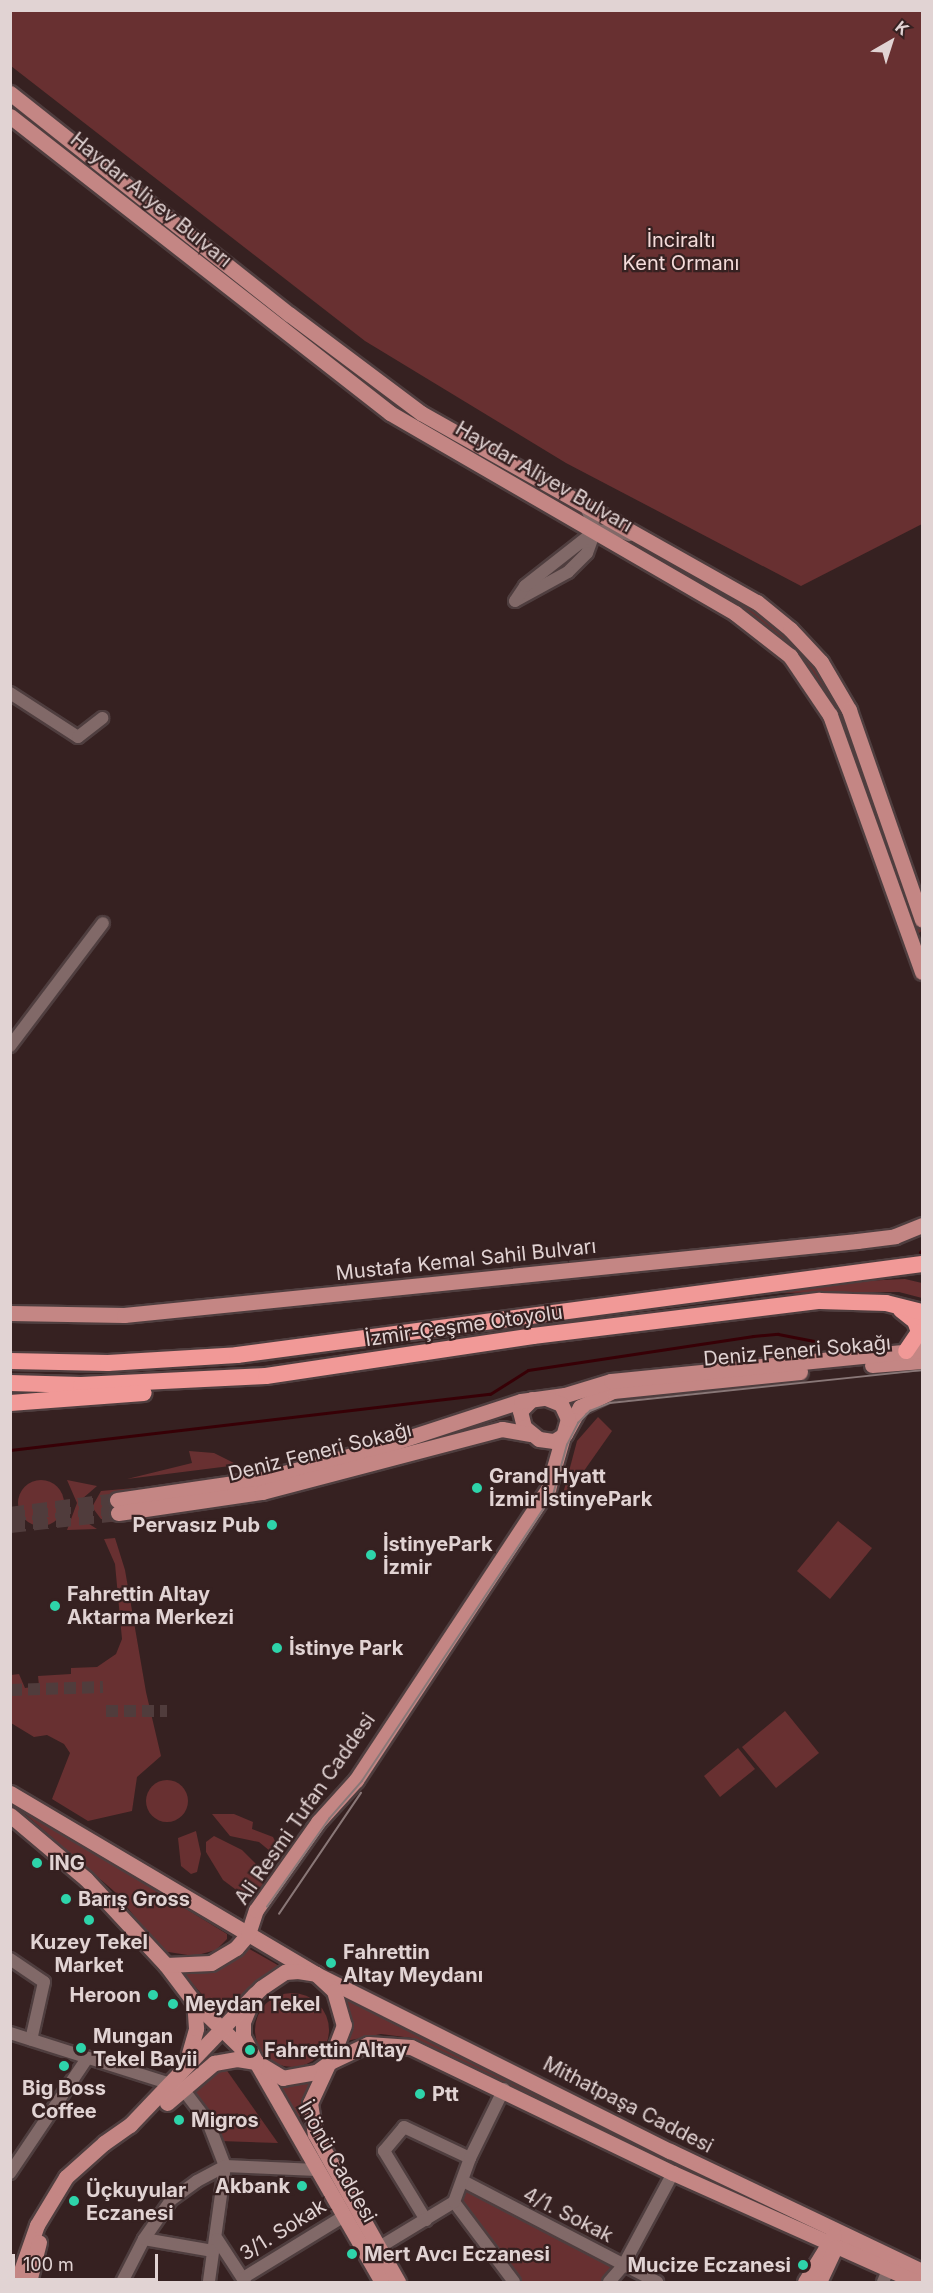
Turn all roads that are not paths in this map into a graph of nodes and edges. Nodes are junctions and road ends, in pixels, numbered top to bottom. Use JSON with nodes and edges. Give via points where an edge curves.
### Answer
{"nodes":[{"id":1,"x":10,"y":93,"type":"edge"},
{"id":2,"x":10,"y":116,"type":"edge"},
{"id":3,"x":159,"y":207,"type":"junction"},
{"id":4,"x":146,"y":222,"type":"junction"},
{"id":5,"x":478,"y":443,"type":"junction"},
{"id":6,"x":470,"y":457,"type":"junction"},
{"id":7,"x":585,"y":504,"type":"junction"},
{"id":8,"x":595,"y":531,"type":"junction"},
{"id":9,"x":694,"y":567,"type":"junction"},
{"id":10,"x":10,"y":693,"type":"edge"},
{"id":11,"x":102,"y":718,"type":"dead end"},
{"id":12,"x":922,"y":920,"type":"edge"},
{"id":13,"x":103,"y":923,"type":"dead end"},
{"id":14,"x":922,"y":972,"type":"edge"},
{"id":15,"x":10,"y":1046,"type":"edge"},
{"id":16,"x":922,"y":1225,"type":"edge"},
{"id":17,"x":922,"y":1264,"type":"edge"},
{"id":18,"x":885,"y":1270,"type":"junction"},
{"id":19,"x":922,"y":1275,"type":"edge"},
{"id":20,"x":886,"y":1303,"type":"junction"},
{"id":21,"x":922,"y":1304,"type":"edge"},
{"id":22,"x":922,"y":1312,"type":"edge"},
{"id":23,"x":10,"y":1313,"type":"edge"},
{"id":24,"x":916,"y":1356,"type":"edge"},
{"id":25,"x":10,"y":1361,"type":"edge"},
{"id":26,"x":225,"y":1380,"type":"junction"},
{"id":27,"x":10,"y":1383,"type":"edge"},
{"id":28,"x":537,"y":1396,"type":"junction"},
{"id":29,"x":10,"y":1403,"type":"edge"},
{"id":30,"x":531,"y":1434,"type":"junction"},
{"id":31,"x":565,"y":1434,"type":"junction"},
{"id":32,"x":10,"y":1785,"type":"edge"},
{"id":33,"x":10,"y":1793,"type":"edge"},
{"id":34,"x":14,"y":1817,"type":"edge"},
{"id":35,"x":76,"y":1833,"type":"junction"},
{"id":36,"x":248,"y":1934,"type":"junction"},
{"id":37,"x":10,"y":1959,"type":"edge"},
{"id":38,"x":166,"y":1965,"type":"junction"},
{"id":39,"x":316,"y":1974,"type":"junction"},
{"id":40,"x":254,"y":1995,"type":"junction"},
{"id":41,"x":194,"y":2002,"type":"junction"},
{"id":42,"x":222,"y":2030,"type":"junction"},
{"id":43,"x":10,"y":2033,"type":"edge"},
{"id":44,"x":31,"y":2040,"type":"junction"},
{"id":45,"x":86,"y":2060,"type":"junction"},
{"id":46,"x":256,"y":2062,"type":"junction"},
{"id":47,"x":330,"y":2062,"type":"junction"},
{"id":48,"x":184,"y":2068,"type":"junction"},
{"id":49,"x":176,"y":2086,"type":"junction"},
{"id":50,"x":504,"y":2089,"type":"junction"},
{"id":51,"x":470,"y":2158,"type":"junction"},
{"id":52,"x":225,"y":2166,"type":"junction"},
{"id":53,"x":317,"y":2170,"type":"junction"},
{"id":54,"x":10,"y":2173,"type":"edge"},
{"id":55,"x":673,"y":2174,"type":"junction"},
{"id":56,"x":462,"y":2181,"type":"junction"},
{"id":57,"x":454,"y":2202,"type":"junction"},
{"id":58,"x":344,"y":2216,"type":"junction"},
{"id":59,"x":426,"y":2220,"type":"junction"},
{"id":60,"x":834,"y":2238,"type":"junction"},
{"id":61,"x":144,"y":2239,"type":"junction"},
{"id":62,"x":215,"y":2245,"type":"junction"},
{"id":63,"x":378,"y":2248,"type":"junction"},
{"id":64,"x":623,"y":2266,"type":"junction"},
{"id":65,"x":922,"y":2271,"type":"edge"},
{"id":66,"x":886,"y":2276,"type":"edge"},
{"id":67,"x":244,"y":2280,"type":"edge"},
{"id":68,"x":17,"y":2283,"type":"edge"},
{"id":69,"x":29,"y":2283,"type":"edge"},
{"id":70,"x":122,"y":2283,"type":"edge"},
{"id":71,"x":209,"y":2283,"type":"edge"},
{"id":72,"x":382,"y":2283,"type":"edge"},
{"id":73,"x":398,"y":2283,"type":"edge"},
{"id":74,"x":514,"y":2283,"type":"edge"},
{"id":75,"x":609,"y":2283,"type":"edge"},
{"id":76,"x":657,"y":2283,"type":"edge"},
{"id":77,"x":805,"y":2283,"type":"edge"},
{"id":78,"x":819,"y":2283,"type":"edge"},
{"id":79,"x":917,"y":2283,"type":"edge"}],
"edges":[{"from":1,"to":3,"type":"main road","name":"Haydar Aliyev Bulvarı"},
{"from":2,"to":4,"type":"main road","name":"Haydar Aliyev Bulvarı"},
{"from":3,"to":4,"type":"main road"},
{"from":3,"to":5,"type":"main road","name":"Haydar Aliyev Bulvarı","via":[[289,314],[421,412]]},
{"from":4,"to":6,"type":"main road","name":"Haydar Aliyev Bulvarı","via":[[390,413]]},
{"from":5,"to":6,"type":"main road"},
{"from":5,"to":7,"type":"main road","name":"Haydar Aliyev Bulvarı"},
{"from":6,"to":8,"type":"main road","name":"Haydar Aliyev Bulvarı"},
{"from":7,"to":8,"type":"street"},
{"from":7,"to":9,"type":"main road","name":"Haydar Aliyev Bulvarı"},
{"from":8,"to":8,"type":"street","via":[[525,586],[515,601],[579,563]]},
{"from":8,"to":9,"type":"street","via":[[628,534]]},
{"from":8,"to":14,"type":"main road","name":"Haydar Aliyev Bulvarı","via":[[735,613],[770,638],[806,674],[830,715]]},
{"from":9,"to":12,"type":"main road","name":"Haydar Aliyev Bulvarı","via":[[757,602],[821,662],[849,710]]},
{"from":10,"to":11,"type":"street","via":[[78,737]]},
{"from":13,"to":15,"type":"street"},
{"from":16,"to":23,"type":"main road","name":"Mustafa Kemal Sahil Bulvarı","via":[[895,1236],[856,1241],[124,1315]]},
{"from":17,"to":18,"type":"highway"},
{"from":18,"to":19,"type":"highway"},
{"from":18,"to":25,"type":"highway","name":"İzmir-Çeşme Otoyolu","via":[[237,1355],[108,1363]]},
{"from":20,"to":21,"type":"highway","via":[[908,1300]]},
{"from":20,"to":22,"type":"highway","name":"İzmir-Çeşme Otoyolu"},
{"from":20,"to":24,"type":"highway","via":[[909,1314],[918,1326]]},
{"from":20,"to":26,"type":"highway","name":"İzmir-Çeşme Otoyolu","via":[[820,1301],[533,1336]]},
{"from":24,"to":28,"type":"main road","name":"Deniz Feneri Sokağı","via":[[648,1375],[565,1395]]},
{"from":24,"to":31,"type":"main road","name":"Deniz Feneri Sokağı","via":[[613,1391],[580,1407]]},
{"from":26,"to":27,"type":"highway","name":"İzmir-Çeşme Otoyolu"},
{"from":26,"to":29,"type":"highway","via":[[137,1394]]},
{"from":28,"to":30,"type":"main road","via":[[520,1411],[522,1423]]},
{"from":28,"to":30,"type":"main road","name":"Deniz Feneri Sokağı","via":[[371,1450],[261,1479],[117,1507],[262,1492],[502,1429]]},
{"from":28,"to":31,"type":"main road","via":[[554,1399],[565,1408]]},
{"from":30,"to":31,"type":"main road","name":"Deniz Feneri Sokağı","via":[[546,1441]]},
{"from":31,"to":36,"type":"main road","name":"Ali Resmi Tufan Caddesi","via":[[548,1489],[356,1780],[318,1822],[256,1910]]},
{"from":32,"to":35,"type":"main road"},
{"from":33,"to":35,"type":"main road"},
{"from":34,"to":38,"type":"main road","via":[[86,1879]]},
{"from":35,"to":36,"type":"main road"},
{"from":36,"to":38,"type":"main road","via":[[236,1948],[211,1963]]},
{"from":36,"to":39,"type":"main road"},
{"from":37,"to":44,"type":"street","via":[[44,1982]]},
{"from":38,"to":41,"type":"main road"},
{"from":39,"to":40,"type":"main road","via":[[285,1972]]},
{"from":39,"to":47,"type":"main road","via":[[334,1991],[343,2010],[342,2036]]},
{"from":39,"to":60,"type":"main road","name":"Mithatpaşa Caddesi","via":[[670,2151]]},
{"from":40,"to":42,"type":"main road"},
{"from":40,"to":46,"type":"main road","via":[[243,2022],[243,2036]]},
{"from":41,"to":42,"type":"main road"},
{"from":41,"to":48,"type":"main road","via":[[196,2028]]},
{"from":42,"to":46,"type":"main road"},
{"from":42,"to":48,"type":"main road"},
{"from":43,"to":44,"type":"street"},
{"from":44,"to":45,"type":"street"},
{"from":45,"to":49,"type":"street"},
{"from":45,"to":54,"type":"street"},
{"from":46,"to":47,"type":"main road","via":[[283,2078],[300,2078]]},
{"from":46,"to":49,"type":"main road","via":[[214,2063]]},
{"from":46,"to":53,"type":"main road","name":"İnönü Caddesi"},
{"from":47,"to":50,"type":"main road","name":"Mithatpaşa Caddesi","via":[[368,2044],[411,2048]]},
{"from":47,"to":63,"type":"main road","name":"İnönü Caddesi","via":[[310,2103],[315,2134]]},
{"from":48,"to":49,"type":"main road"},
{"from":49,"to":52,"type":"street","via":[[208,2122]]},
{"from":49,"to":68,"type":"main road","via":[[66,2177],[37,2225]]},
{"from":49,"to":69,"type":"main road","via":[[127,2139],[89,2166],[66,2192],[42,2233]]},
{"from":50,"to":51,"type":"street"},
{"from":50,"to":55,"type":"main road","name":"Mithatpaşa Caddesi"},
{"from":51,"to":56,"type":"street"},
{"from":51,"to":59,"type":"street","via":[[404,2127],[384,2151]]},
{"from":52,"to":53,"type":"street"},
{"from":52,"to":61,"type":"street","via":[[171,2200]]},
{"from":52,"to":62,"type":"street"},
{"from":53,"to":58,"type":"main road","name":"İnönü Caddesi"},
{"from":55,"to":60,"type":"main road","name":"Mithatpaşa Caddesi"},
{"from":55,"to":64,"type":"street"},
{"from":56,"to":57,"type":"street"},
{"from":56,"to":64,"type":"street","name":"4/1. Sokak"},
{"from":57,"to":59,"type":"street"},
{"from":57,"to":74,"type":"street"},
{"from":58,"to":67,"type":"street","name":"3/1. Sokak"},
{"from":58,"to":72,"type":"main road","name":"İnönü Caddesi"},
{"from":59,"to":63,"type":"street"},
{"from":60,"to":65,"type":"main road","name":"Mithatpaşa Caddesi"},
{"from":60,"to":66,"type":"main road","name":"Mithatpaşa Caddesi"},
{"from":60,"to":77,"type":"main road"},
{"from":60,"to":78,"type":"main road"},
{"from":61,"to":62,"type":"street"},
{"from":61,"to":70,"type":"street"},
{"from":62,"to":67,"type":"street"},
{"from":62,"to":71,"type":"street"},
{"from":63,"to":73,"type":"main road","name":"İnönü Caddesi"},
{"from":64,"to":75,"type":"street"},
{"from":64,"to":76,"type":"street","name":"4/1. Sokak"},
{"from":66,"to":79,"type":"main road","name":"Mithatpaşa Caddesi"}]}
